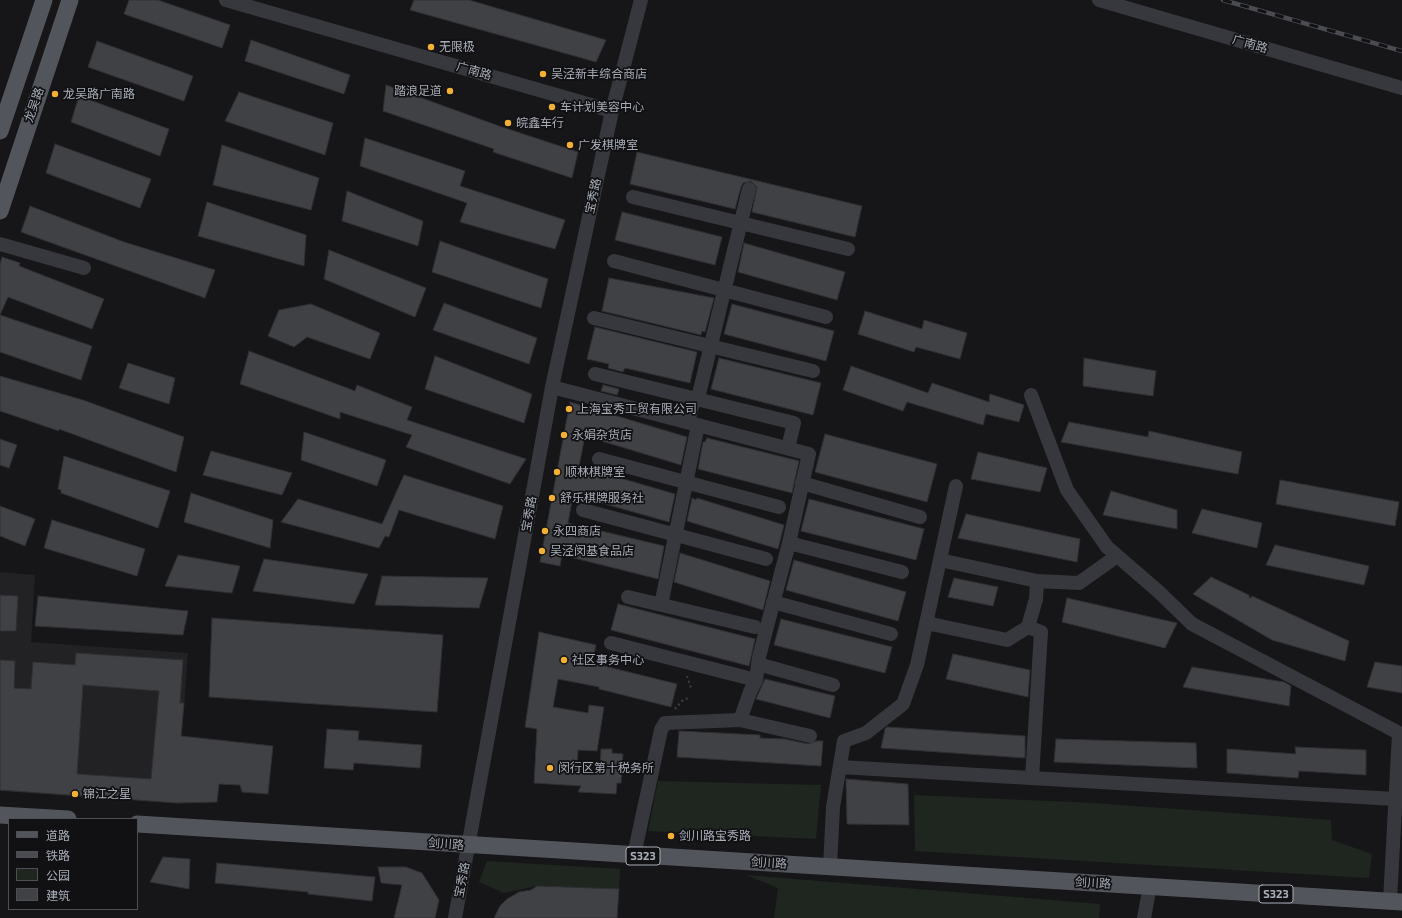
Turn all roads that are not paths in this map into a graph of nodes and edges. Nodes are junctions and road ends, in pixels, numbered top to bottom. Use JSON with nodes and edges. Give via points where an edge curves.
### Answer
{"nodes":[{"id":1,"x":44,"y":0,"type":"edge"},
{"id":2,"x":70,"y":0,"type":"edge"},
{"id":3,"x":226,"y":0,"type":"edge"},
{"id":4,"x":641,"y":0,"type":"edge"},
{"id":5,"x":1099,"y":0,"type":"edge"},
{"id":6,"x":1402,"y":88,"type":"edge"},
{"id":7,"x":612,"y":111,"type":"junction"},
{"id":8,"x":0,"y":131,"type":"edge"},
{"id":9,"x":749,"y":189,"type":"dead end"},
{"id":10,"x":633,"y":197,"type":"dead end"},
{"id":11,"x":0,"y":211,"type":"edge"},
{"id":12,"x":740,"y":224,"type":"junction"},
{"id":13,"x":0,"y":244,"type":"edge"},
{"id":14,"x":848,"y":249,"type":"dead end"},
{"id":15,"x":614,"y":261,"type":"dead end"},
{"id":16,"x":84,"y":268,"type":"dead end"},
{"id":17,"x":724,"y":290,"type":"junction"},
{"id":18,"x":594,"y":318,"type":"dead end"},
{"id":19,"x":826,"y":318,"type":"dead end"},
{"id":20,"x":710,"y":346,"type":"junction"},
{"id":21,"x":813,"y":371,"type":"dead end"},
{"id":22,"x":595,"y":374,"type":"dead end"},
{"id":23,"x":552,"y":387,"type":"junction"},
{"id":24,"x":1030,"y":395,"type":"dead end"},
{"id":25,"x":696,"y":399,"type":"junction"},
{"id":26,"x":693,"y":424,"type":"junction"},
{"id":27,"x":788,"y":448,"type":"junction"},
{"id":28,"x":599,"y":459,"type":"dead end"},
{"id":29,"x":686,"y":482,"type":"junction"},
{"id":30,"x":802,"y":483,"type":"junction"},
{"id":31,"x":956,"y":486,"type":"dead end"},
{"id":32,"x":779,"y":507,"type":"dead end"},
{"id":33,"x":583,"y":510,"type":"dead end"},
{"id":34,"x":920,"y":517,"type":"dead end"},
{"id":35,"x":675,"y":535,"type":"junction"},
{"id":36,"x":789,"y":543,"type":"junction"},
{"id":37,"x":1117,"y":556,"type":"junction"},
{"id":38,"x":766,"y":559,"type":"dead end"},
{"id":39,"x":940,"y":560,"type":"junction"},
{"id":40,"x":902,"y":572,"type":"dead end"},
{"id":41,"x":1037,"y":581,"type":"junction"},
{"id":42,"x":628,"y":597,"type":"dead end"},
{"id":43,"x":773,"y":602,"type":"junction"},
{"id":44,"x":661,"y":605,"type":"junction"},
{"id":45,"x":926,"y":623,"type":"junction"},
{"id":46,"x":755,"y":627,"type":"dead end"},
{"id":47,"x":1028,"y":627,"type":"junction"},
{"id":48,"x":891,"y":634,"type":"dead end"},
{"id":49,"x":611,"y":643,"type":"dead end"},
{"id":50,"x":758,"y":664,"type":"junction"},
{"id":51,"x":756,"y":680,"type":"junction"},
{"id":52,"x":833,"y":685,"type":"dead end"},
{"id":53,"x":740,"y":720,"type":"junction"},
{"id":54,"x":810,"y":736,"type":"dead end"},
{"id":55,"x":1400,"y":743,"type":"edge"},
{"id":56,"x":840,"y":767,"type":"junction"},
{"id":57,"x":1032,"y":778,"type":"junction"},
{"id":58,"x":1396,"y":799,"type":"junction"},
{"id":59,"x":0,"y":815,"type":"edge"},
{"id":60,"x":51,"y":818,"type":"edge"},
{"id":61,"x":138,"y":824,"type":"edge"},
{"id":62,"x":468,"y":845,"type":"junction"},
{"id":63,"x":634,"y":855,"type":"junction"},
{"id":64,"x":830,"y":867,"type":"junction"},
{"id":65,"x":1150,"y":886,"type":"junction"},
{"id":66,"x":1396,"y":901,"type":"edge"},
{"id":67,"x":455,"y":918,"type":"edge"},
{"id":68,"x":1144,"y":918,"type":"edge"}],
"edges":[{"from":1,"to":8,"type":"main road","name":"龙吴路"},
{"from":2,"to":11,"type":"main road","name":"龙吴路"},
{"from":3,"to":7,"type":"street","name":"广南路"},
{"from":4,"to":7,"type":"street"},
{"from":5,"to":6,"type":"street","name":"广南路"},
{"from":7,"to":23,"type":"street","name":"宝秀路"},
{"from":9,"to":12,"type":"street"},
{"from":10,"to":12,"type":"street"},
{"from":12,"to":14,"type":"street"},
{"from":12,"to":17,"type":"street"},
{"from":13,"to":16,"type":"street"},
{"from":15,"to":17,"type":"street"},
{"from":17,"to":19,"type":"street"},
{"from":17,"to":20,"type":"street"},
{"from":18,"to":20,"type":"street"},
{"from":20,"to":21,"type":"street"},
{"from":20,"to":25,"type":"street"},
{"from":22,"to":25,"type":"street"},
{"from":23,"to":26,"type":"street"},
{"from":23,"to":62,"type":"street","name":"宝秀路"},
{"from":24,"to":37,"type":"street","via":[[1067,490],[1107,548]]},
{"from":25,"to":26,"type":"street"},
{"from":25,"to":27,"type":"street","via":[[794,423]]},
{"from":26,"to":27,"type":"street"},
{"from":26,"to":29,"type":"street"},
{"from":27,"to":30,"type":"street","via":[[810,454]]},
{"from":28,"to":29,"type":"street"},
{"from":29,"to":32,"type":"street"},
{"from":29,"to":35,"type":"street"},
{"from":30,"to":34,"type":"street"},
{"from":30,"to":36,"type":"street"},
{"from":31,"to":39,"type":"street"},
{"from":33,"to":35,"type":"street"},
{"from":35,"to":38,"type":"street"},
{"from":35,"to":44,"type":"street"},
{"from":36,"to":40,"type":"street"},
{"from":36,"to":43,"type":"street"},
{"from":37,"to":41,"type":"street","via":[[1080,583]]},
{"from":37,"to":55,"type":"street","via":[[1192,624],[1399,733]]},
{"from":39,"to":41,"type":"street"},
{"from":39,"to":45,"type":"street"},
{"from":41,"to":47,"type":"street","via":[[1036,599]]},
{"from":42,"to":44,"type":"street"},
{"from":43,"to":48,"type":"street"},
{"from":43,"to":50,"type":"street"},
{"from":44,"to":46,"type":"street"},
{"from":45,"to":47,"type":"street","via":[[1007,640]]},
{"from":45,"to":56,"type":"street","via":[[903,704],[866,733],[844,741]]},
{"from":47,"to":57,"type":"street","via":[[1041,632]]},
{"from":49,"to":51,"type":"street"},
{"from":50,"to":51,"type":"street"},
{"from":50,"to":52,"type":"street"},
{"from":51,"to":53,"type":"street"},
{"from":53,"to":54,"type":"street"},
{"from":53,"to":63,"type":"street","via":[[665,723],[661,730]]},
{"from":55,"to":58,"type":"street"},
{"from":56,"to":57,"type":"street"},
{"from":56,"to":64,"type":"street","via":[[833,807]]},
{"from":57,"to":58,"type":"street"},
{"from":58,"to":66,"type":"street"},
{"from":59,"to":60,"type":"main road"},
{"from":61,"to":62,"type":"main road","name":"剑川路","number":"S323"},
{"from":62,"to":63,"type":"main road","name":"剑川路","number":"S323"},
{"from":62,"to":67,"type":"street","name":"宝秀路"},
{"from":63,"to":64,"type":"main road","name":"剑川路","number":"S323"},
{"from":64,"to":65,"type":"main road","name":"剑川路","number":"S323"},
{"from":65,"to":66,"type":"main road","name":"剑川路","number":"S323"},
{"from":65,"to":68,"type":"street"}]}
